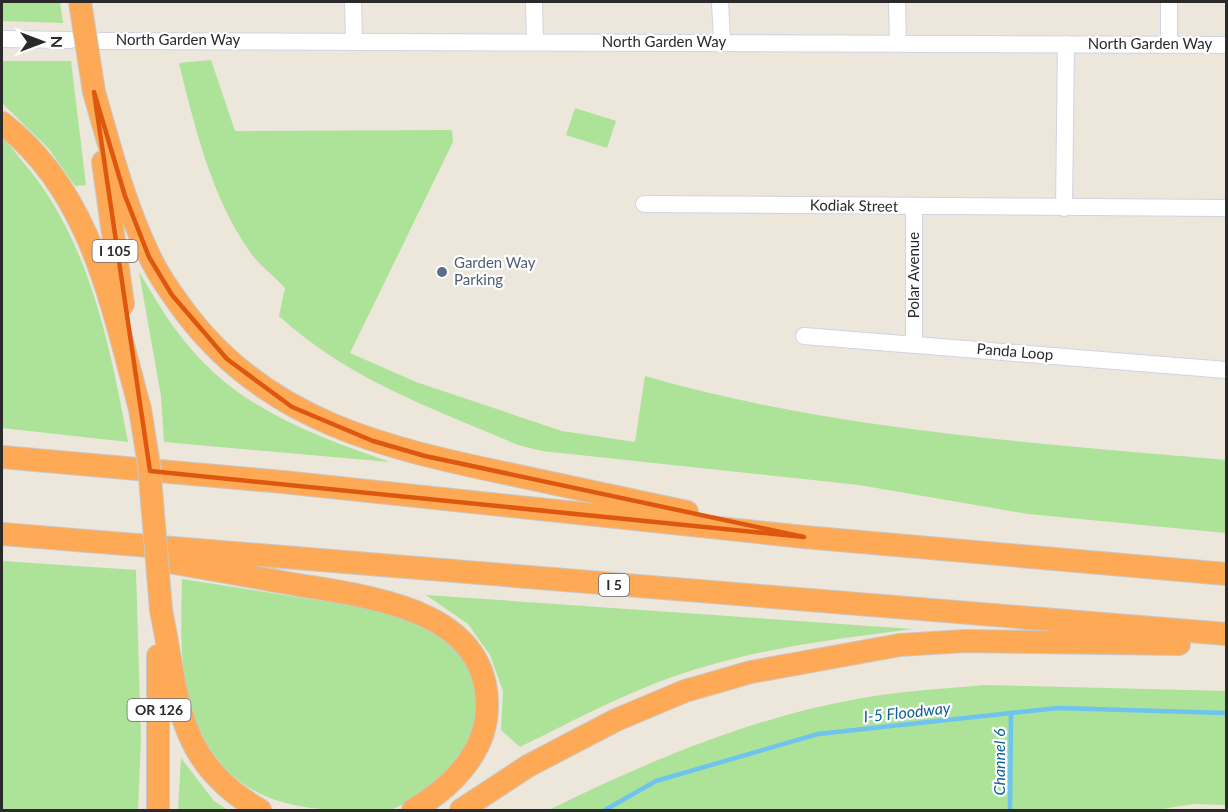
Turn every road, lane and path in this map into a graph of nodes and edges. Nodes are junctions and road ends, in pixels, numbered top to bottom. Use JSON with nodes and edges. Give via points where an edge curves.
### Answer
{"nodes":[{"id":1,"x":80,"y":2,"type":"edge"},
{"id":2,"x":353,"y":2,"type":"edge"},
{"id":3,"x":534,"y":2,"type":"edge"},
{"id":4,"x":720,"y":2,"type":"edge"},
{"id":5,"x":897,"y":2,"type":"edge"},
{"id":6,"x":1169,"y":2,"type":"edge"},
{"id":7,"x":2,"y":39,"type":"edge"},
{"id":8,"x":70,"y":40,"type":"dead end"},
{"id":9,"x":354,"y":40,"type":"junction"},
{"id":10,"x":101,"y":41,"type":"dead end"},
{"id":11,"x":722,"y":41,"type":"junction"},
{"id":12,"x":535,"y":42,"type":"junction"},
{"id":13,"x":898,"y":43,"type":"junction"},
{"id":14,"x":1066,"y":44,"type":"junction"},
{"id":15,"x":1169,"y":44,"type":"junction"},
{"id":16,"x":1227,"y":45,"type":"edge"},
{"id":17,"x":94,"y":92,"type":"junction"},
{"id":18,"x":2,"y":123,"type":"edge"},
{"id":19,"x":644,"y":204,"type":"dead end"},
{"id":20,"x":914,"y":207,"type":"junction"},
{"id":21,"x":1064,"y":208,"type":"junction"},
{"id":22,"x":1227,"y":208,"type":"edge"},
{"id":23,"x":804,"y":336,"type":"dead end"},
{"id":24,"x":914,"y":344,"type":"junction"},
{"id":25,"x":1227,"y":370,"type":"edge"},
{"id":26,"x":140,"y":409,"type":"junction"},
{"id":27,"x":2,"y":457,"type":"edge"},
{"id":28,"x":12,"y":535,"type":"edge"},
{"id":29,"x":804,"y":537,"type":"junction"},
{"id":30,"x":1227,"y":574,"type":"edge"},
{"id":31,"x":161,"y":610,"type":"junction"},
{"id":32,"x":1227,"y":634,"type":"edge"},
{"id":33,"x":1227,"y":645,"type":"edge"},
{"id":34,"x":158,"y":810,"type":"edge"},
{"id":35,"x":260,"y":810,"type":"edge"},
{"id":36,"x":413,"y":810,"type":"edge"},
{"id":37,"x":461,"y":810,"type":"edge"}],
"edges":[{"from":1,"to":17,"type":"highway","number":"I 105","bridge":true},
{"from":2,"to":9,"type":"street"},
{"from":3,"to":12,"type":"street"},
{"from":4,"to":11,"type":"street"},
{"from":5,"to":13,"type":"street"},
{"from":6,"to":15,"type":"street"},
{"from":7,"to":8,"type":"street"},
{"from":9,"to":10,"type":"street","name":"North Garden Way"},
{"from":9,"to":12,"type":"street","name":"North Garden Way"},
{"from":11,"to":12,"type":"street","name":"North Garden Way"},
{"from":11,"to":13,"type":"street","name":"North Garden Way"},
{"from":13,"to":14,"type":"street","name":"North Garden Way"},
{"from":14,"to":15,"type":"street","name":"North Garden Way"},
{"from":14,"to":21,"type":"street"},
{"from":15,"to":16,"type":"street","name":"North Garden Way"},
{"from":17,"to":26,"type":"highway","number":"I 105"},
{"from":17,"to":29,"type":"highway","via":[[125,196],[149,257],[172,296],[227,359],[292,406],[331,426],[425,456]]},
{"from":18,"to":26,"type":"highway","via":[[43,161],[83,227],[109,295]]},
{"from":19,"to":20,"type":"street","name":"Kodiak Street"},
{"from":20,"to":21,"type":"street","name":"Kodiak Street"},
{"from":20,"to":24,"type":"street","name":"Polar Avenue"},
{"from":21,"to":22,"type":"street","name":"Kodiak Street"},
{"from":23,"to":24,"type":"street","name":"Panda Loop"},
{"from":24,"to":25,"type":"street","name":"Panda Loop"},
{"from":26,"to":31,"type":"highway","number":"I 105","bridge":true,"via":[[149,465]]},
{"from":27,"to":29,"type":"highway","via":[[283,482]]},
{"from":28,"to":32,"type":"highway","number":"I 5"},
{"from":28,"to":36,"type":"highway","via":[[391,602],[444,625],[477,661],[487,713],[470,760],[451,784]]},
{"from":29,"to":30,"type":"highway"},
{"from":31,"to":34,"type":"highway","number":"OR 126"},
{"from":31,"to":35,"type":"highway","via":[[176,700],[188,735],[219,781]]},
{"from":33,"to":37,"type":"highway","via":[[900,645],[751,672],[685,691],[616,720],[528,766]]}]}
